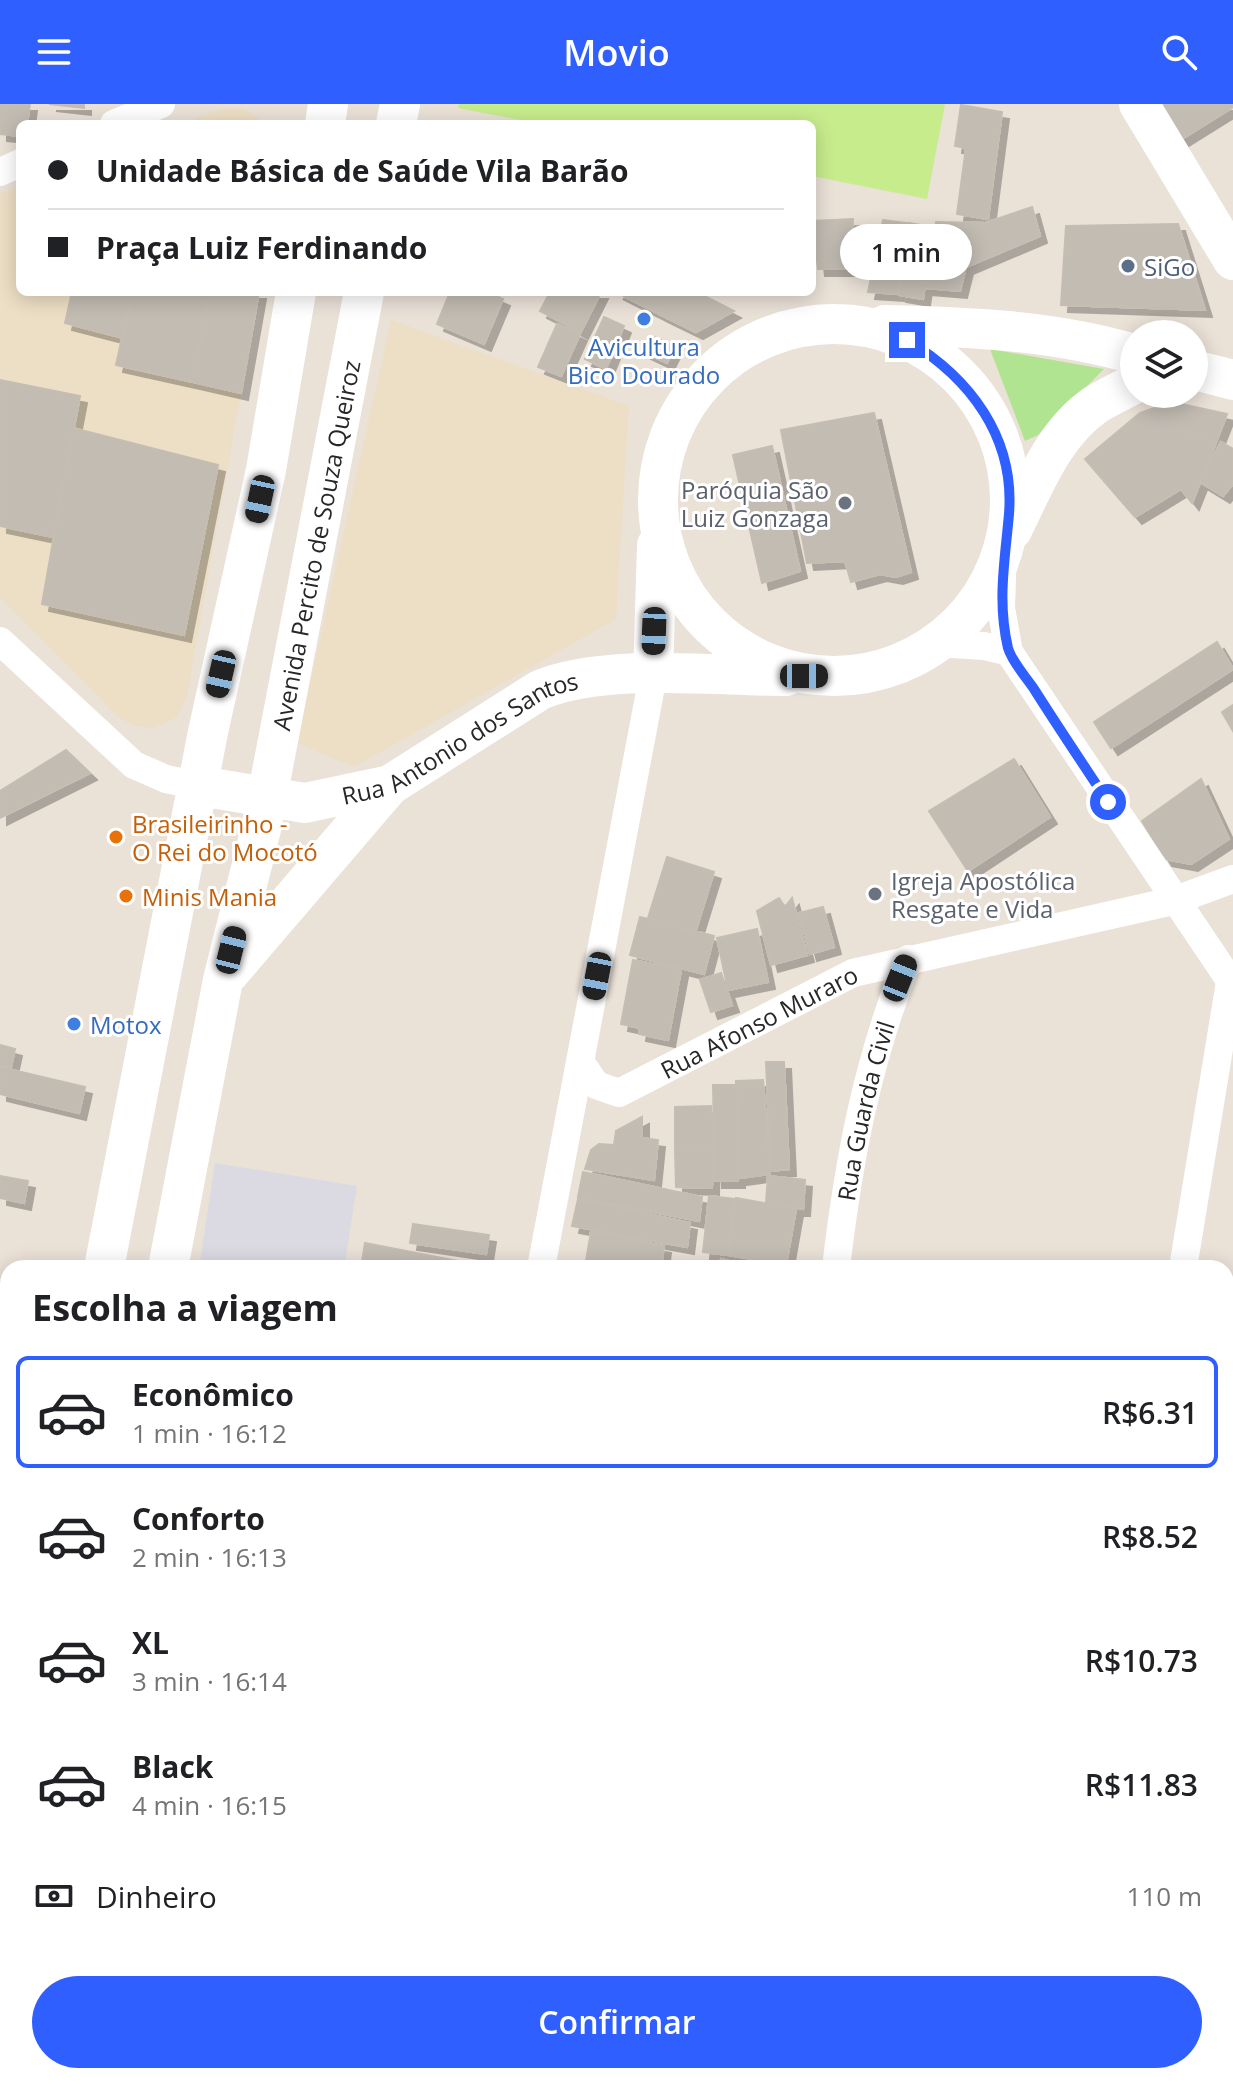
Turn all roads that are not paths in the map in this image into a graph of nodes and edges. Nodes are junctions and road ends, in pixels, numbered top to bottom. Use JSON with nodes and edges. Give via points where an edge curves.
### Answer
{"nodes":[{"id":1,"x":161,"y":104,"type":"edge"},
{"id":2,"x":1139,"y":104,"type":"edge"},
{"id":3,"x":123,"y":120,"type":"edge"},
{"id":4,"x":1233,"y":260,"type":"edge"},
{"id":5,"x":295,"y":296,"type":"edge"},
{"id":6,"x":363,"y":296,"type":"edge"},
{"id":7,"x":840,"y":323,"type":"junction"},
{"id":8,"x":1120,"y":350,"type":"edge"},
{"id":9,"x":1208,"y":374,"type":"edge"},
{"id":10,"x":1233,"y":380,"type":"edge"},
{"id":11,"x":1120,"y":392,"type":"edge"},
{"id":12,"x":658,"y":485,"type":"junction"},
{"id":13,"x":1003,"y":548,"type":"junction"},
{"id":14,"x":0,"y":641,"type":"edge"},
{"id":15,"x":936,"y":643,"type":"junction"},
{"id":16,"x":1009,"y":652,"type":"junction"},
{"id":17,"x":653,"y":676,"type":"junction"},
{"id":18,"x":834,"y":676,"type":"junction"},
{"id":19,"x":390,"y":785,"type":"junction"},
{"id":20,"x":199,"y":786,"type":"junction"},
{"id":21,"x":266,"y":799,"type":"junction"},
{"id":22,"x":1233,"y":879,"type":"edge"},
{"id":23,"x":1173,"y":901,"type":"junction"},
{"id":24,"x":908,"y":959,"type":"junction"},
{"id":25,"x":223,"y":980,"type":"junction"},
{"id":26,"x":1232,"y":984,"type":"edge"},
{"id":27,"x":581,"y":1063,"type":"junction"},
{"id":28,"x":106,"y":1260,"type":"edge"},
{"id":29,"x":170,"y":1260,"type":"edge"},
{"id":30,"x":543,"y":1260,"type":"edge"},
{"id":31,"x":837,"y":1260,"type":"edge"},
{"id":32,"x":1184,"y":1260,"type":"edge"}],
"edges":[{"from":1,"to":3,"type":"street"},
{"from":2,"to":4,"type":"street"},
{"from":5,"to":20,"type":"street","via":[[266,470]]},
{"from":6,"to":21,"type":"street","name":"Avenida Percito de Souza Queiroz"},
{"from":7,"to":8,"type":"street","via":[[1004,328]]},
{"from":7,"to":12,"type":"street","via":[[774,334],[717,368],[693,392],[676,421]]},
{"from":7,"to":13,"type":"street","via":[[907,340],[964,382],[985,411],[1003,455],[1009,513]]},
{"from":9,"to":10,"type":"street"},
{"from":11,"to":13,"type":"street","via":[[1095,405],[1067,431],[1044,464]]},
{"from":12,"to":17,"type":"street"},
{"from":12,"to":18,"type":"street","via":[[666,552],[698,611],[750,655],[805,674]]},
{"from":13,"to":15,"type":"street","via":[[978,602]]},
{"from":13,"to":16,"type":"street","via":[[1001,608]]},
{"from":14,"to":20,"type":"street","via":[[134,765]]},
{"from":15,"to":16,"type":"street"},
{"from":15,"to":18,"type":"street","via":[[888,668]]},
{"from":16,"to":23,"type":"street"},
{"from":17,"to":18,"type":"street","name":"Rua Antonio dos Santos"},
{"from":17,"to":19,"type":"street","name":"Rua Antonio dos Santos","via":[[589,677],[550,686]]},
{"from":17,"to":27,"type":"street"},
{"from":19,"to":21,"type":"street","name":"Rua Antonio dos Santos","via":[[305,803]]},
{"from":19,"to":25,"type":"street"},
{"from":20,"to":21,"type":"street"},
{"from":20,"to":28,"type":"street"},
{"from":21,"to":25,"type":"street","name":"Avenida Percito de Souza Queiroz"},
{"from":22,"to":23,"type":"street","name":"Rua Afonso Muraro"},
{"from":23,"to":24,"type":"street","name":"Rua Afonso Muraro"},
{"from":23,"to":26,"type":"street"},
{"from":24,"to":27,"type":"street","name":"Rua Afonso Muraro","via":[[853,973],[619,1093],[596,1085]]},
{"from":24,"to":31,"type":"street","name":"Rua Guarda Civil","via":[[878,1037],[848,1166]]},
{"from":25,"to":29,"type":"street","name":"Avenida Percito de Souza Queiroz"},
{"from":26,"to":32,"type":"street"},
{"from":27,"to":30,"type":"street"}]}
